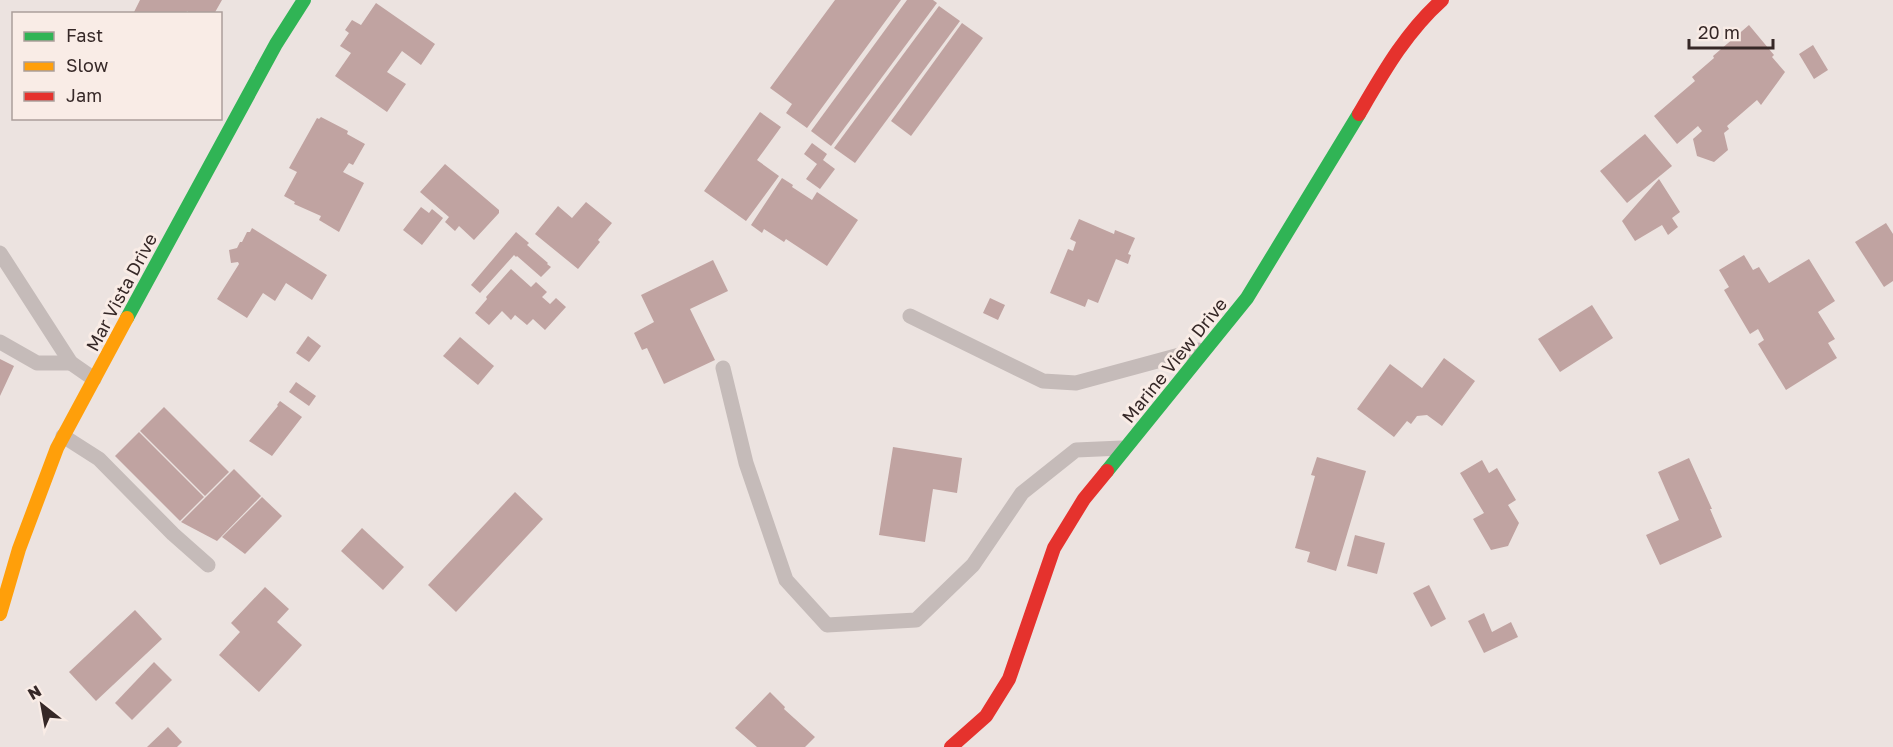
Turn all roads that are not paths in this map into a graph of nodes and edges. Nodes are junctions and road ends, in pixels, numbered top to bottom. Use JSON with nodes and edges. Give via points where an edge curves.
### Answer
{"nodes":[{"id":1,"x":304,"y":0,"type":"edge"},
{"id":2,"x":1442,"y":0,"type":"edge"},
{"id":3,"x":0,"y":253,"type":"edge"},
{"id":4,"x":910,"y":316,"type":"dead end"},
{"id":5,"x":0,"y":342,"type":"edge"},
{"id":6,"x":1207,"y":348,"type":"junction"},
{"id":7,"x":71,"y":363,"type":"junction"},
{"id":8,"x":723,"y":368,"type":"dead end"},
{"id":9,"x":94,"y":379,"type":"junction"},
{"id":10,"x":63,"y":436,"type":"junction"},
{"id":11,"x":1125,"y":448,"type":"junction"},
{"id":12,"x":208,"y":565,"type":"dead end"},
{"id":13,"x":0,"y":614,"type":"edge"},
{"id":14,"x":951,"y":747,"type":"edge"}],
"edges":[{"from":1,"to":9,"type":"street","name":"Mar Vista Drive","via":[[276,44]]},
{"from":2,"to":6,"type":"street","name":"Marine View Drive","via":[[1400,46],[1247,298]]},
{"from":3,"to":7,"type":"lane"},
{"from":4,"to":6,"type":"lane","via":[[1043,381],[1076,383]]},
{"from":5,"to":7,"type":"lane","via":[[38,363]]},
{"from":6,"to":11,"type":"street","name":"Marine View Drive"},
{"from":7,"to":9,"type":"lane"},
{"from":8,"to":11,"type":"lane","via":[[746,463],[786,580],[827,625],[916,620],[973,565],[1022,494],[1076,450]]},
{"from":9,"to":10,"type":"street","name":"Mar Vista Drive"},
{"from":10,"to":12,"type":"lane","via":[[99,459]]},
{"from":10,"to":13,"type":"street","name":"Mar Vista Drive","via":[[19,549]]},
{"from":11,"to":14,"type":"street","name":"Marine View Drive","via":[[1084,499],[1054,548],[1009,679],[986,716]]}]}
